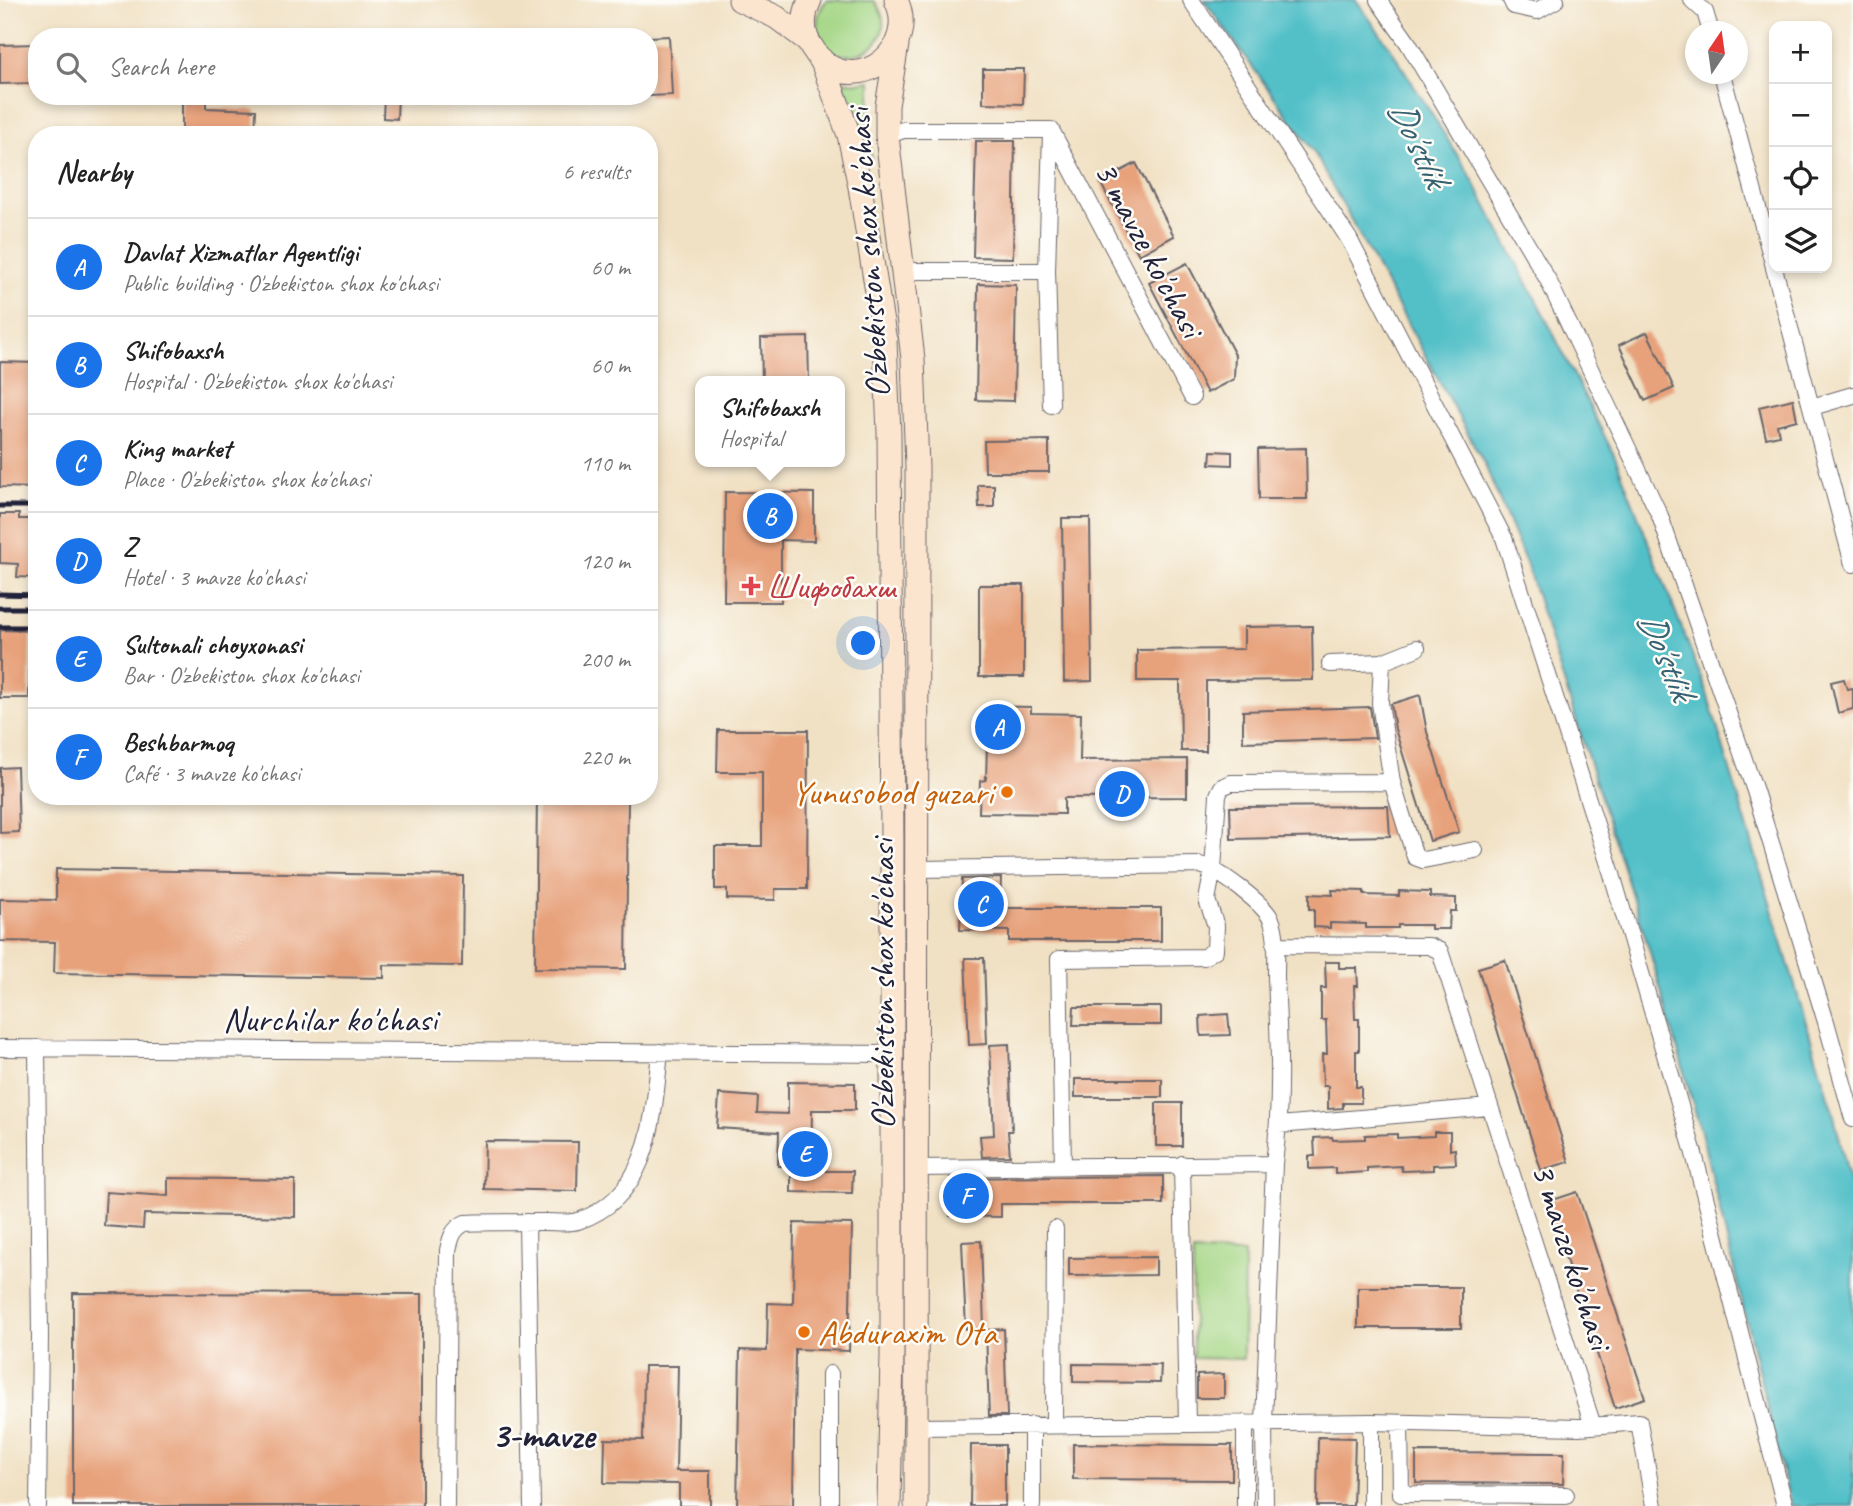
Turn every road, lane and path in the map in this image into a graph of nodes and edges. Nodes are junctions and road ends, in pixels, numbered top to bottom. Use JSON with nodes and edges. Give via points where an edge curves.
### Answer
{"nodes":[{"id":1,"x":740,"y":0,"type":"edge"},
{"id":2,"x":810,"y":0,"type":"edge"},
{"id":3,"x":1191,"y":0,"type":"edge"},
{"id":4,"x":1378,"y":0,"type":"edge"},
{"id":5,"x":1511,"y":0,"type":"edge"},
{"id":6,"x":1556,"y":0,"type":"edge"},
{"id":7,"x":1692,"y":0,"type":"edge"},
{"id":8,"x":901,"y":3,"type":"edge"},
{"id":9,"x":1711,"y":6,"type":"edge"},
{"id":10,"x":807,"y":40,"type":"junction"},
{"id":11,"x":897,"y":45,"type":"junction"},
{"id":12,"x":821,"y":60,"type":"junction"},
{"id":13,"x":1725,"y":84,"type":"edge"},
{"id":14,"x":1051,"y":130,"type":"junction"},
{"id":15,"x":887,"y":136,"type":"junction"},
{"id":16,"x":1769,"y":249,"type":"edge"},
{"id":17,"x":903,"y":271,"type":"junction"},
{"id":18,"x":1047,"y":271,"type":"junction"},
{"id":19,"x":1775,"y":273,"type":"edge"},
{"id":20,"x":1853,"y":395,"type":"edge"},
{"id":21,"x":1192,"y":397,"type":"dead end"},
{"id":22,"x":1051,"y":405,"type":"dead end"},
{"id":23,"x":1812,"y":407,"type":"junction"},
{"id":24,"x":1853,"y":564,"type":"edge"},
{"id":25,"x":1417,"y":648,"type":"dead end"},
{"id":26,"x":1382,"y":662,"type":"junction"},
{"id":27,"x":1330,"y":664,"type":"dead end"},
{"id":28,"x":1392,"y":782,"type":"junction"},
{"id":29,"x":1475,"y":850,"type":"dead end"},
{"id":30,"x":918,"y":869,"type":"junction"},
{"id":31,"x":1213,"y":869,"type":"junction"},
{"id":32,"x":1275,"y":945,"type":"junction"},
{"id":33,"x":0,"y":1048,"type":"edge"},
{"id":34,"x":37,"y":1048,"type":"junction"},
{"id":35,"x":660,"y":1052,"type":"junction"},
{"id":36,"x":892,"y":1055,"type":"junction"},
{"id":37,"x":1489,"y":1107,"type":"junction"},
{"id":38,"x":1853,"y":1119,"type":"edge"},
{"id":39,"x":1279,"y":1125,"type":"junction"},
{"id":40,"x":1182,"y":1164,"type":"junction"},
{"id":41,"x":1274,"y":1164,"type":"junction"},
{"id":42,"x":1063,"y":1166,"type":"junction"},
{"id":43,"x":917,"y":1168,"type":"junction"},
{"id":44,"x":527,"y":1222,"type":"junction"},
{"id":45,"x":1055,"y":1229,"type":"dead end"},
{"id":46,"x":830,"y":1374,"type":"dead end"},
{"id":47,"x":1371,"y":1422,"type":"junction"},
{"id":48,"x":1245,"y":1423,"type":"junction"},
{"id":49,"x":1264,"y":1423,"type":"junction"},
{"id":50,"x":1400,"y":1423,"type":"junction"},
{"id":51,"x":1187,"y":1424,"type":"junction"},
{"id":52,"x":1032,"y":1425,"type":"junction"},
{"id":53,"x":1054,"y":1425,"type":"junction"},
{"id":54,"x":1593,"y":1426,"type":"junction"},
{"id":55,"x":916,"y":1427,"type":"junction"},
{"id":56,"x":1566,"y":1495,"type":"dead end"},
{"id":57,"x":38,"y":1506,"type":"edge"},
{"id":58,"x":446,"y":1506,"type":"edge"},
{"id":59,"x":532,"y":1506,"type":"edge"},
{"id":60,"x":830,"y":1506,"type":"edge"},
{"id":61,"x":889,"y":1506,"type":"edge"},
{"id":62,"x":916,"y":1506,"type":"edge"},
{"id":63,"x":1032,"y":1506,"type":"edge"},
{"id":64,"x":1245,"y":1506,"type":"edge"},
{"id":65,"x":1265,"y":1506,"type":"edge"},
{"id":66,"x":1371,"y":1506,"type":"edge"},
{"id":67,"x":1654,"y":1506,"type":"edge"},
{"id":68,"x":1785,"y":1506,"type":"edge"}],
"edges":[{"from":1,"to":10,"type":"main road","name":"O'zbekiston shox ko'chasi","via":[[776,17]]},
{"from":2,"to":10,"type":"main road","via":[[804,24]]},
{"from":3,"to":68,"type":"street","via":[[1349,239],[1504,538],[1611,871],[1685,1123]]},
{"from":4,"to":38,"type":"street","via":[[1548,280],[1660,516],[1755,791]]},
{"from":5,"to":6,"type":"street","via":[[1514,6],[1537,11]]},
{"from":7,"to":9,"type":"street"},
{"from":8,"to":11,"type":"main road","name":"O'zbekiston shox ko'chasi"},
{"from":10,"to":12,"type":"main road","name":"O'zbekiston shox ko'chasi"},
{"from":11,"to":12,"type":"main road","via":[[878,64],[853,72]]},
{"from":11,"to":15,"type":"main road","name":"O'zbekiston shox ko'chasi"},
{"from":12,"to":36,"type":"main road","name":"O'zbekiston shox ko'chasi","via":[[849,135],[885,341]]},
{"from":13,"to":16,"type":"street"},
{"from":14,"to":15,"type":"street","via":[[903,130]]},
{"from":14,"to":18,"type":"street","name":"3 mavze ko'chasi"},
{"from":14,"to":21,"type":"street","name":"3 mavze ko'chasi"},
{"from":15,"to":17,"type":"main road","name":"O'zbekiston shox ko'chasi"},
{"from":17,"to":18,"type":"street"},
{"from":17,"to":30,"type":"main road","name":"O'zbekiston shox ko'chasi","via":[[913,359],[917,467]]},
{"from":18,"to":22,"type":"street","name":"3 mavze ko'chasi"},
{"from":19,"to":23,"type":"street"},
{"from":20,"to":23,"type":"street"},
{"from":23,"to":24,"type":"street"},
{"from":25,"to":26,"type":"street"},
{"from":26,"to":27,"type":"street"},
{"from":26,"to":28,"type":"street","via":[[1380,704]]},
{"from":28,"to":29,"type":"street","via":[[1415,857],[1423,860]]},
{"from":28,"to":31,"type":"street","via":[[1226,784],[1218,795]]},
{"from":30,"to":31,"type":"street","via":[[1191,864]]},
{"from":30,"to":43,"type":"main road","name":"O'zbekiston shox ko'chasi"},
{"from":31,"to":32,"type":"street","via":[[1268,913]]},
{"from":31,"to":42,"type":"street","via":[[1207,900],[1216,926],[1215,950],[1204,957],[1059,959]]},
{"from":32,"to":37,"type":"street","name":"3 mavze ko'chasi","via":[[1437,948]]},
{"from":32,"to":39,"type":"street"},
{"from":33,"to":34,"type":"street","name":"Nurchilar ko'chasi"},
{"from":34,"to":35,"type":"street","name":"Nurchilar ko'chasi"},
{"from":34,"to":57,"type":"street"},
{"from":35,"to":36,"type":"street","name":"Nurchilar ko'chasi"},
{"from":35,"to":44,"type":"street","via":[[648,1143],[624,1191],[576,1222]]},
{"from":36,"to":61,"type":"main road","name":"O'zbekiston shox ko'chasi"},
{"from":37,"to":39,"type":"street"},
{"from":37,"to":54,"type":"street","name":"3 mavze ko'chasi"},
{"from":39,"to":41,"type":"street"},
{"from":40,"to":41,"type":"street"},
{"from":40,"to":42,"type":"street"},
{"from":40,"to":51,"type":"street"},
{"from":41,"to":49,"type":"street"},
{"from":42,"to":43,"type":"street"},
{"from":43,"to":55,"type":"main road","name":"O'zbekiston shox ko'chasi"},
{"from":44,"to":58,"type":"street","via":[[465,1223],[451,1237]]},
{"from":44,"to":59,"type":"street"},
{"from":45,"to":53,"type":"street"},
{"from":46,"to":60,"type":"street"},
{"from":47,"to":49,"type":"street"},
{"from":47,"to":50,"type":"street"},
{"from":47,"to":66,"type":"street"},
{"from":48,"to":49,"type":"street"},
{"from":48,"to":51,"type":"street"},
{"from":48,"to":64,"type":"street"},
{"from":49,"to":65,"type":"street"},
{"from":50,"to":54,"type":"street"},
{"from":50,"to":56,"type":"street","via":[[1401,1494]]},
{"from":51,"to":53,"type":"street"},
{"from":52,"to":53,"type":"street"},
{"from":52,"to":55,"type":"street"},
{"from":52,"to":63,"type":"street"},
{"from":54,"to":67,"type":"street","via":[[1639,1422]]},
{"from":55,"to":62,"type":"main road","name":"O'zbekiston shox ko'chasi"}]}
